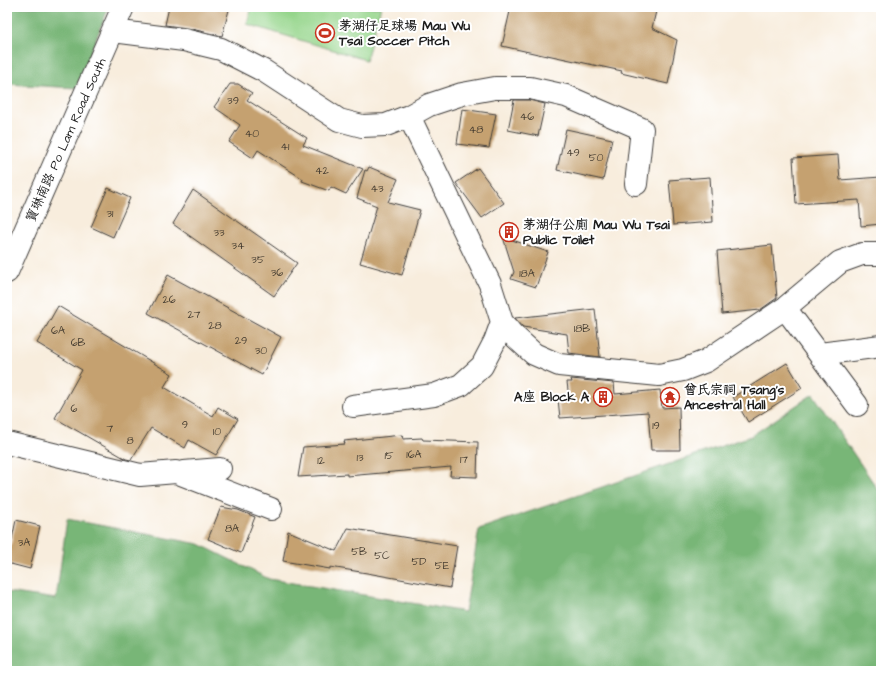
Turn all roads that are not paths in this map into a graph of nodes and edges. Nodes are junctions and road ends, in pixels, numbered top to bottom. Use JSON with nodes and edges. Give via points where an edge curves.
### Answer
{"nodes":[{"id":1,"x":123,"y":7,"type":"edge"},
{"id":2,"x":113,"y":31,"type":"junction"},
{"id":3,"x":409,"y":116,"type":"junction"},
{"id":4,"x":636,"y":184,"type":"dead end"},
{"id":5,"x":881,"y":254,"type":"edge"},
{"id":6,"x":7,"y":272,"type":"edge"},
{"id":7,"x":785,"y":308,"type":"junction"},
{"id":8,"x":502,"y":322,"type":"junction"},
{"id":9,"x":881,"y":346,"type":"edge"},
{"id":10,"x":820,"y":354,"type":"junction"},
{"id":11,"x":857,"y":405,"type":"dead end"},
{"id":12,"x":353,"y":406,"type":"dead end"},
{"id":13,"x":7,"y":443,"type":"edge"},
{"id":14,"x":220,"y":469,"type":"dead end"},
{"id":15,"x":176,"y":472,"type":"junction"},
{"id":16,"x":271,"y":509,"type":"dead end"}],
"edges":[{"from":1,"to":2,"type":"street","name":"寶琳南路 Po Lam Road South"},
{"from":2,"to":3,"type":"street","via":[[184,40],[221,49],[264,71],[339,120],[362,126],[386,124]]},
{"from":2,"to":6,"type":"street","name":"寶琳南路 Po Lam Road South"},
{"from":3,"to":4,"type":"street","via":[[429,105],[462,94],[495,88],[530,88],[566,96],[642,129]]},
{"from":3,"to":8,"type":"street","via":[[490,284]]},
{"from":5,"to":7,"type":"street","via":[[862,254],[840,262]]},
{"from":7,"to":8,"type":"street","via":[[706,361],[683,370],[659,374],[559,365],[534,354]]},
{"from":7,"to":10,"type":"street"},
{"from":8,"to":12,"type":"street","via":[[482,366],[461,385],[434,395]]},
{"from":9,"to":10,"type":"street"},
{"from":10,"to":11,"type":"street"},
{"from":13,"to":15,"type":"street","via":[[140,475]]},
{"from":14,"to":15,"type":"street"},
{"from":15,"to":16,"type":"street"}]}
